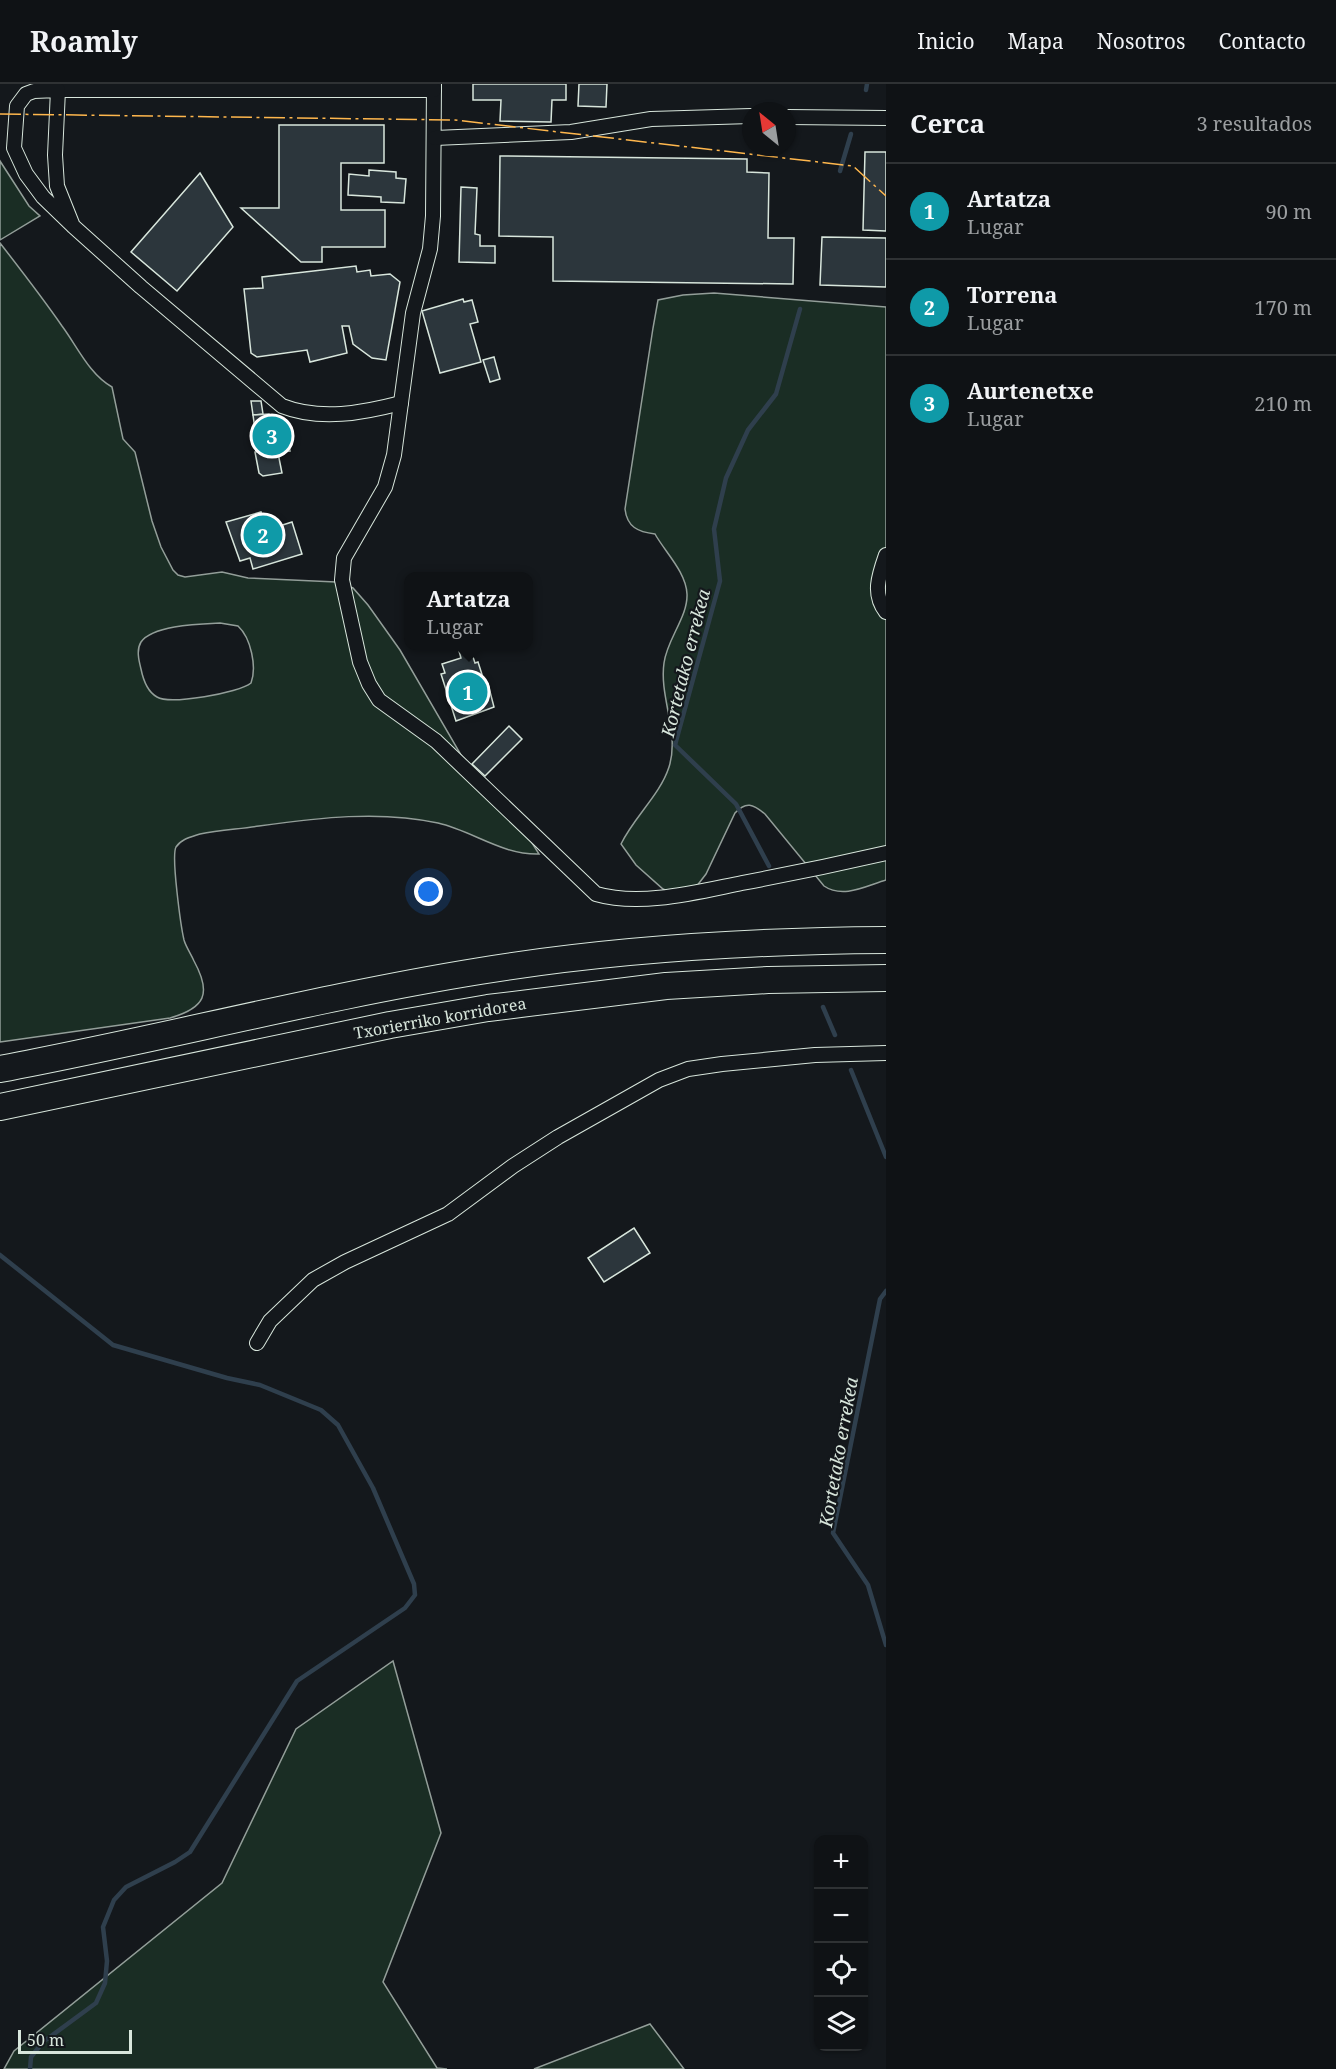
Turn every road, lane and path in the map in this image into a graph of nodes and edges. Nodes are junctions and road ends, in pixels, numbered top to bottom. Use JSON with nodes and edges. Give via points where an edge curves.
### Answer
{"nodes":[{"id":1,"x":434,"y":87,"type":"edge"},
{"id":2,"x":58,"y":90,"type":"junction"},
{"id":3,"x":742,"y":116,"type":"edge"},
{"id":4,"x":796,"y":117,"type":"edge"},
{"id":5,"x":886,"y":118,"type":"edge"},
{"id":6,"x":435,"y":138,"type":"junction"},
{"id":7,"x":73,"y":226,"type":"junction"},
{"id":8,"x":401,"y":403,"type":"junction"},
{"id":9,"x":886,"y":555,"type":"edge"},
{"id":10,"x":886,"y":612,"type":"edge"},
{"id":11,"x":886,"y":853,"type":"edge"},
{"id":12,"x":886,"y":940,"type":"edge"},
{"id":13,"x":886,"y":978,"type":"edge"},
{"id":14,"x":886,"y":1053,"type":"edge"},
{"id":15,"x":0,"y":1069,"type":"edge"},
{"id":16,"x":0,"y":1107,"type":"edge"},
{"id":17,"x":256,"y":1343,"type":"dead end"}],
"edges":[{"from":1,"to":2,"type":"street"},
{"from":1,"to":6,"type":"street"},
{"from":2,"to":7,"type":"street","via":[[57,186]]},
{"from":2,"to":7,"type":"street","via":[[34,91],[17,106],[14,148],[43,197]]},
{"from":3,"to":6,"type":"street","via":[[651,119],[571,132]]},
{"from":4,"to":5,"type":"street"},
{"from":6,"to":8,"type":"street","via":[[430,249],[413,313]]},
{"from":7,"to":8,"type":"street","via":[[282,406],[325,415]]},
{"from":8,"to":11,"type":"street","via":[[385,487],[344,558],[342,580],[360,662],[379,700],[436,741],[596,894],[638,900]]},
{"from":9,"to":10,"type":"street","via":[[876,592]]},
{"from":12,"to":15,"type":"highway","via":[[663,948],[494,969],[382,988]]},
{"from":13,"to":16,"type":"highway","name":"Txorierriko korridorea","via":[[666,986],[488,1008]]},
{"from":14,"to":17,"type":"street","via":[[722,1064],[688,1069],[659,1080],[558,1137],[448,1214],[314,1280],[270,1320]]}]}
